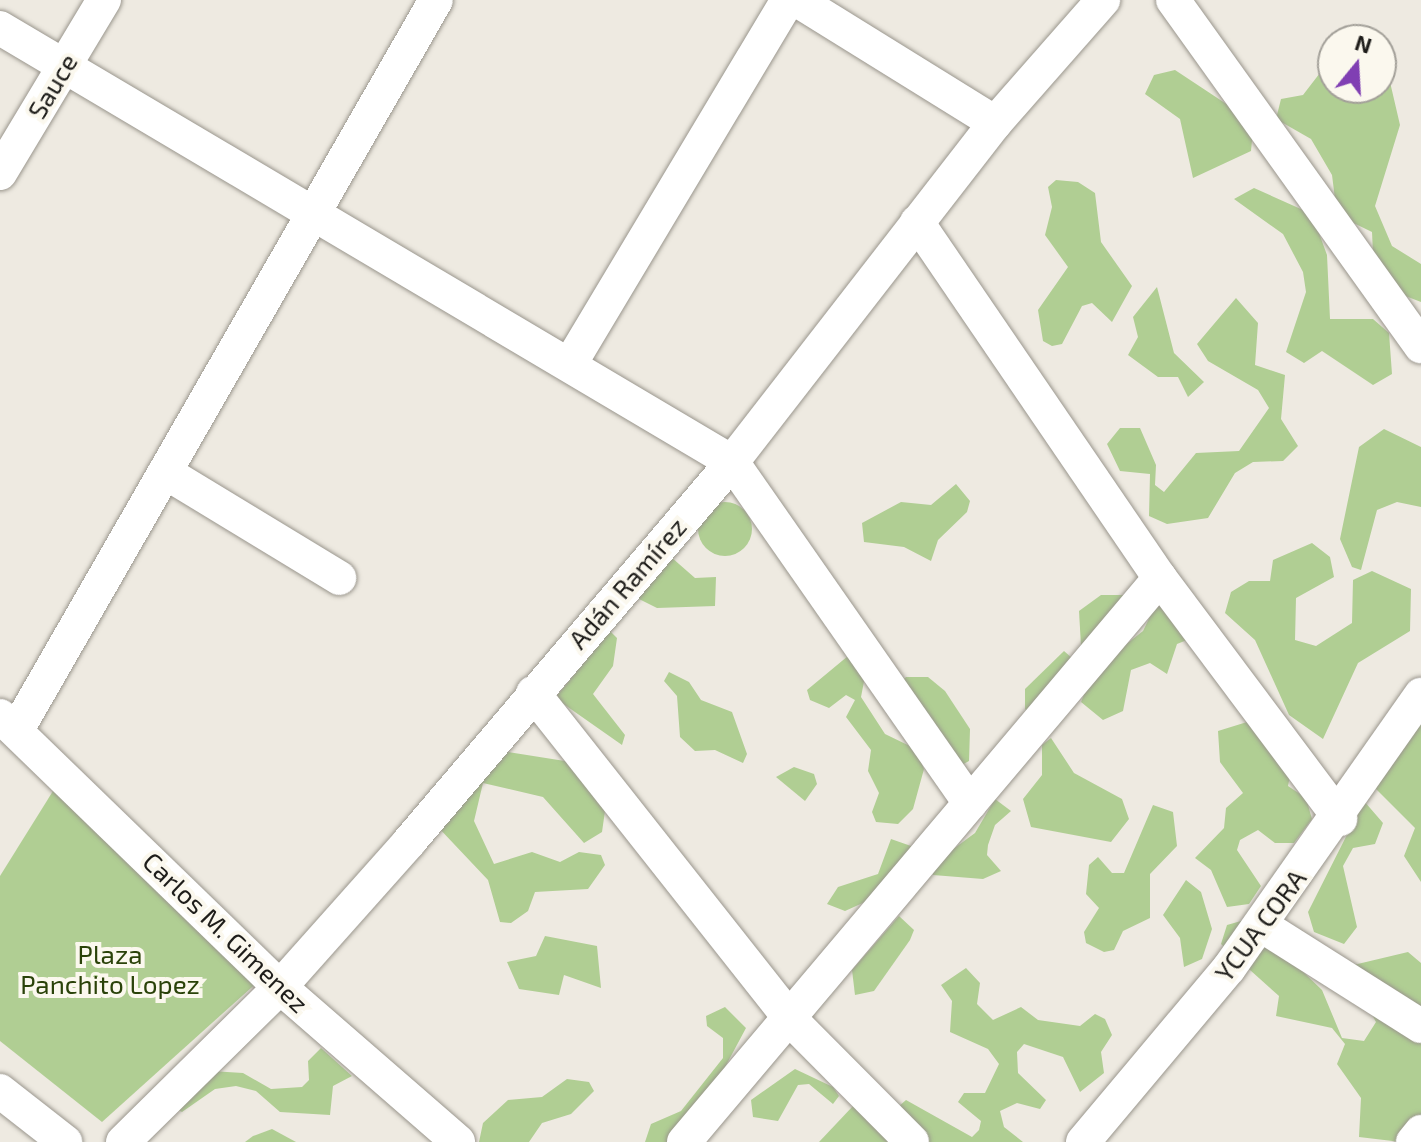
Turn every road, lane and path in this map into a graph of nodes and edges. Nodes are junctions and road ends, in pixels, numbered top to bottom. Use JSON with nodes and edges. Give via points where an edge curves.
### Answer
{"nodes":[{"id":1,"x":104,"y":0,"type":"edge"},
{"id":2,"x":436,"y":0,"type":"edge"},
{"id":3,"x":788,"y":0,"type":"edge"},
{"id":4,"x":797,"y":0,"type":"edge"},
{"id":5,"x":1103,"y":0,"type":"edge"},
{"id":6,"x":1173,"y":0,"type":"edge"},
{"id":7,"x":0,"y":28,"type":"edge"},
{"id":8,"x":64,"y":67,"type":"junction"},
{"id":9,"x":995,"y":123,"type":"junction"},
{"id":10,"x":0,"y":173,"type":"edge"},
{"id":11,"x":310,"y":209,"type":"junction"},
{"id":12,"x":917,"y":222,"type":"junction"},
{"id":13,"x":1421,"y":346,"type":"edge"},
{"id":14,"x":570,"y":364,"type":"junction"},
{"id":15,"x":732,"y":462,"type":"junction"},
{"id":16,"x":165,"y":472,"type":"junction"},
{"id":17,"x":339,"y":578,"type":"dead end"},
{"id":18,"x":1160,"y":578,"type":"junction"},
{"id":19,"x":533,"y":693,"type":"junction"},
{"id":20,"x":1421,"y":695,"type":"edge"},
{"id":21,"x":9,"y":722,"type":"edge"},
{"id":22,"x":970,"y":803,"type":"junction"},
{"id":23,"x":1340,"y":819,"type":"junction"},
{"id":24,"x":1261,"y":925,"type":"junction"},
{"id":25,"x":280,"y":987,"type":"junction"},
{"id":26,"x":790,"y":1019,"type":"junction"},
{"id":27,"x":1421,"y":1026,"type":"edge"},
{"id":28,"x":0,"y":1091,"type":"edge"},
{"id":29,"x":1421,"y":1132,"type":"edge"},
{"id":30,"x":65,"y":1142,"type":"edge"},
{"id":31,"x":123,"y":1142,"type":"edge"},
{"id":32,"x":458,"y":1142,"type":"edge"},
{"id":33,"x":684,"y":1142,"type":"edge"},
{"id":34,"x":912,"y":1142,"type":"edge"},
{"id":35,"x":1083,"y":1142,"type":"edge"},
{"id":36,"x":1413,"y":1142,"type":"edge"}],
"edges":[{"from":1,"to":8,"type":"street","name":"Sauce"},
{"from":2,"to":11,"type":"street"},
{"from":3,"to":14,"type":"street"},
{"from":4,"to":9,"type":"street"},
{"from":5,"to":9,"type":"street","name":"Adán Ramírez"},
{"from":6,"to":13,"type":"street"},
{"from":7,"to":8,"type":"street"},
{"from":8,"to":10,"type":"street","name":"Sauce"},
{"from":8,"to":11,"type":"street"},
{"from":9,"to":12,"type":"street","name":"Adán Ramírez"},
{"from":11,"to":14,"type":"street"},
{"from":11,"to":16,"type":"street"},
{"from":12,"to":15,"type":"street","name":"Adán Ramírez"},
{"from":12,"to":18,"type":"street"},
{"from":14,"to":15,"type":"street"},
{"from":15,"to":19,"type":"street","name":"Adán Ramírez"},
{"from":15,"to":22,"type":"street"},
{"from":16,"to":17,"type":"street"},
{"from":16,"to":21,"type":"street"},
{"from":18,"to":22,"type":"street"},
{"from":18,"to":23,"type":"street"},
{"from":19,"to":25,"type":"street","name":"Adán Ramírez"},
{"from":19,"to":26,"type":"street"},
{"from":20,"to":23,"type":"street","name":"YCUA CORA"},
{"from":21,"to":25,"type":"street","name":"Carlos M. Gimenez"},
{"from":22,"to":26,"type":"street"},
{"from":23,"to":24,"type":"street","name":"YCUA CORA"},
{"from":24,"to":27,"type":"street"},
{"from":24,"to":35,"type":"street","name":"YCUA CORA"},
{"from":25,"to":31,"type":"street","name":"Adán Ramírez"},
{"from":25,"to":32,"type":"street","name":"Carlos M. Gimenez"},
{"from":26,"to":33,"type":"street"},
{"from":26,"to":34,"type":"street"},
{"from":28,"to":30,"type":"street"},
{"from":29,"to":36,"type":"street"}]}
